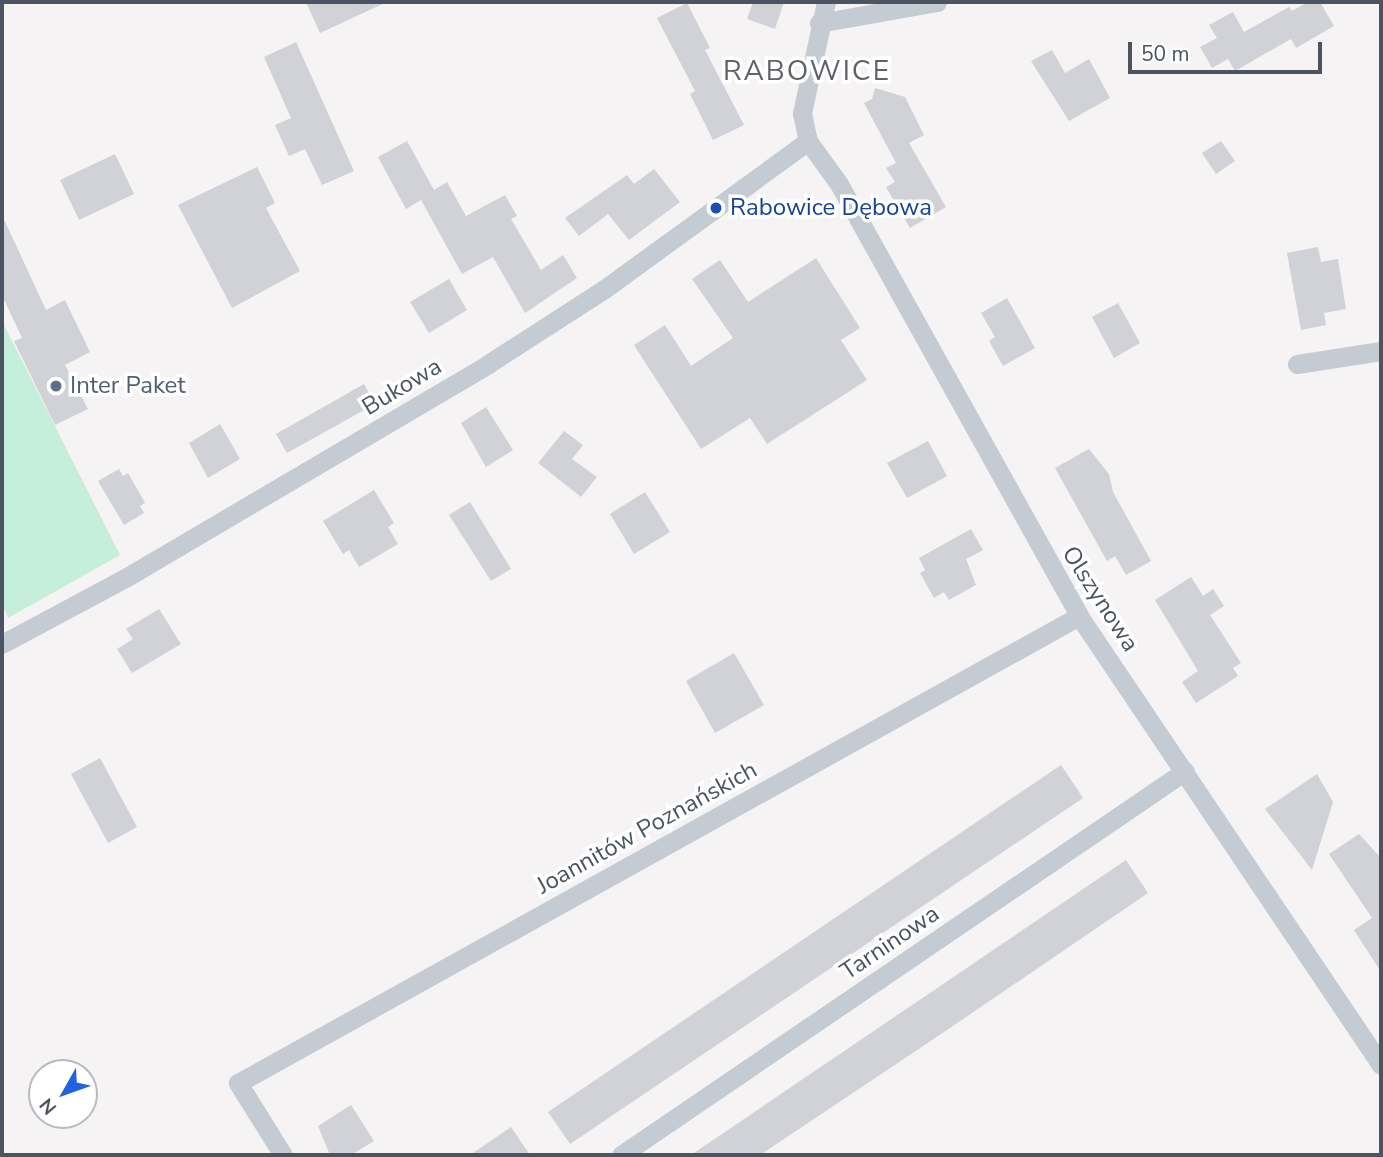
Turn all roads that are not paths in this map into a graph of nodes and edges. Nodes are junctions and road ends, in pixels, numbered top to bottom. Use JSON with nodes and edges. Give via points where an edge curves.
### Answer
{"nodes":[{"id":1,"x":826,"y":2,"type":"edge"},
{"id":2,"x":937,"y":2,"type":"edge"},
{"id":3,"x":819,"y":23,"type":"junction"},
{"id":4,"x":808,"y":141,"type":"junction"},
{"id":5,"x":1381,"y":351,"type":"edge"},
{"id":6,"x":1297,"y":364,"type":"dead end"},
{"id":7,"x":1079,"y":616,"type":"junction"},
{"id":8,"x":2,"y":645,"type":"edge"},
{"id":9,"x":1185,"y":771,"type":"junction"},
{"id":10,"x":1381,"y":1065,"type":"edge"},
{"id":11,"x":283,"y":1155,"type":"edge"},
{"id":12,"x":621,"y":1155,"type":"edge"}],
"edges":[{"from":1,"to":3,"type":"street"},
{"from":2,"to":3,"type":"street"},
{"from":3,"to":4,"type":"street","via":[[802,113]]},
{"from":4,"to":7,"type":"street","name":"Olszynowa","via":[[839,184]]},
{"from":4,"to":8,"type":"street","name":"Bukowa","via":[[604,290],[488,364],[127,577]]},
{"from":5,"to":6,"type":"street"},
{"from":7,"to":9,"type":"street","name":"Olszynowa"},
{"from":7,"to":11,"type":"street","name":"Joannitów Poznańskich","via":[[238,1083]]},
{"from":9,"to":10,"type":"street","name":"Olszynowa"},
{"from":9,"to":12,"type":"street","name":"Tarninowa"}]}
